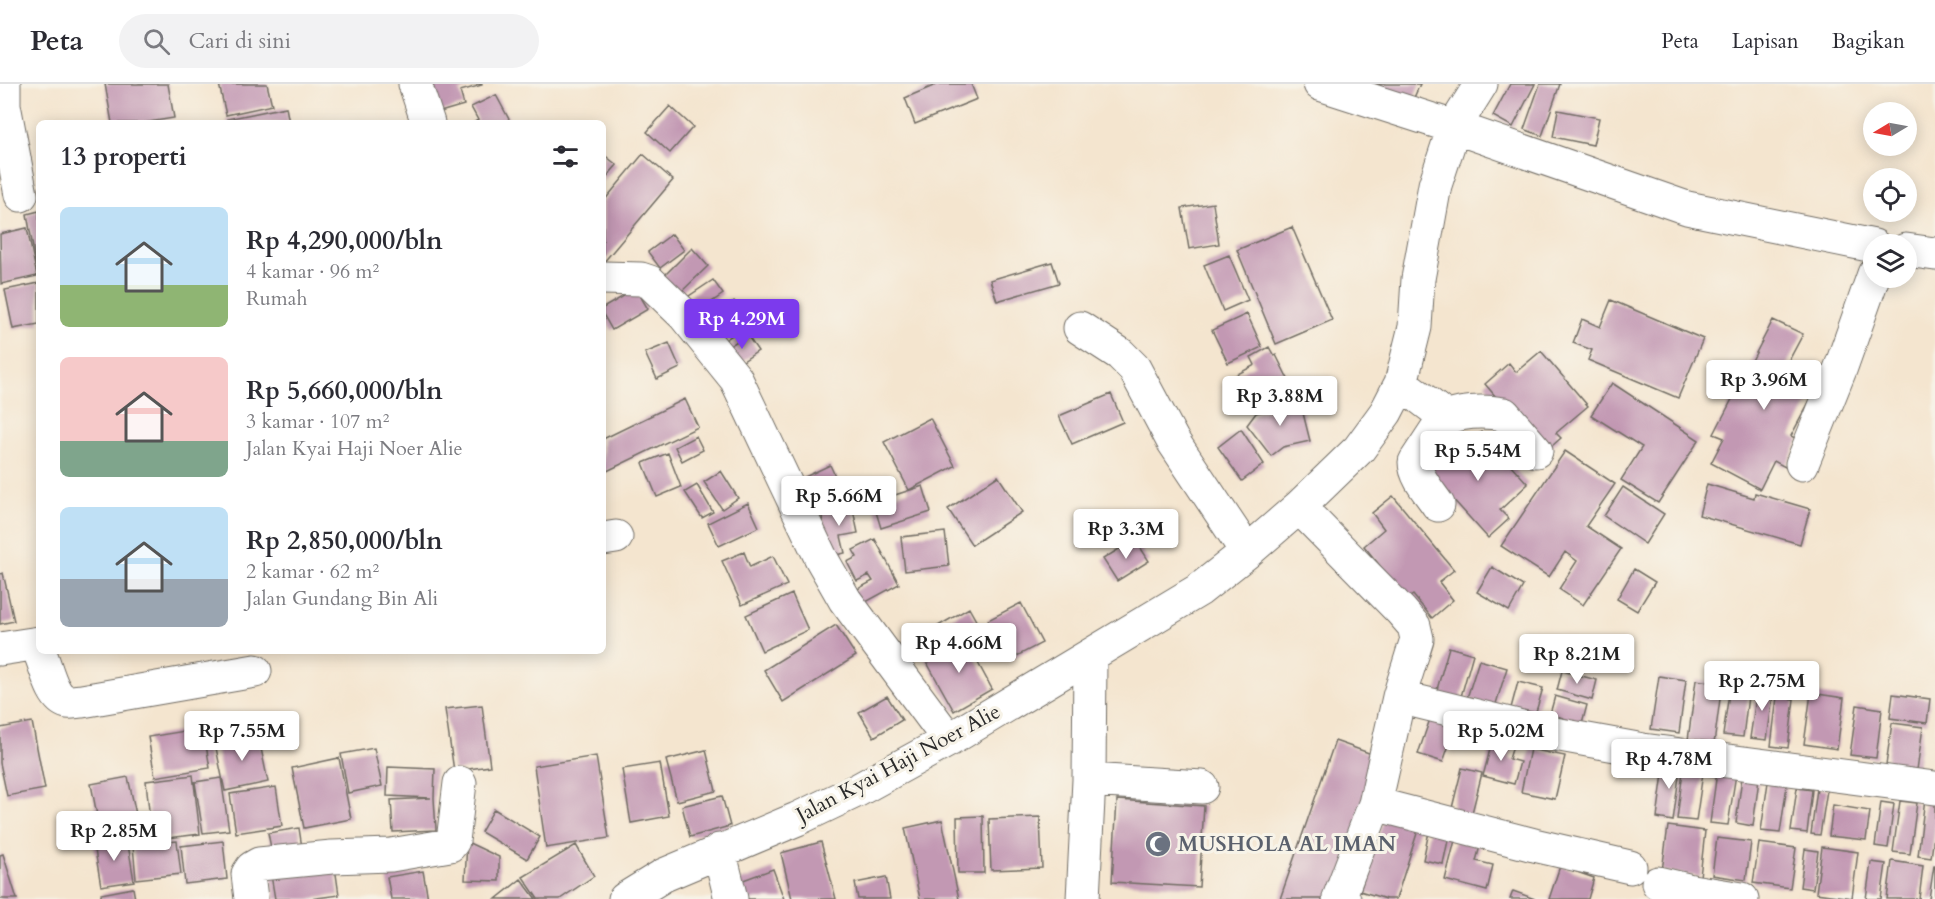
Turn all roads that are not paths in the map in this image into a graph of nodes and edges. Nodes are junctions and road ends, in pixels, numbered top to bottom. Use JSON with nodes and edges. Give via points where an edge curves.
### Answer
{"nodes":[{"id":1,"x":4,"y":84,"type":"edge"},
{"id":2,"x":415,"y":84,"type":"edge"},
{"id":3,"x":1320,"y":84,"type":"edge"},
{"id":4,"x":1481,"y":84,"type":"edge"},
{"id":5,"x":427,"y":120,"type":"edge"},
{"id":6,"x":1452,"y":136,"type":"junction"},
{"id":7,"x":20,"y":195,"type":"edge"},
{"id":8,"x":1863,"y":244,"type":"edge"},
{"id":9,"x":1917,"y":252,"type":"edge"},
{"id":10,"x":1935,"y":254,"type":"edge"},
{"id":11,"x":606,"y":278,"type":"edge"},
{"id":12,"x":1869,"y":288,"type":"edge"},
{"id":13,"x":1080,"y":328,"type":"dead end"},
{"id":14,"x":1401,"y":383,"type":"junction"},
{"id":15,"x":1447,"y":418,"type":"junction"},
{"id":16,"x":1536,"y":451,"type":"dead end"},
{"id":17,"x":1802,"y":464,"type":"dead end"},
{"id":18,"x":1438,"y":505,"type":"dead end"},
{"id":19,"x":1299,"y":507,"type":"junction"},
{"id":20,"x":1247,"y":552,"type":"junction"},
{"id":21,"x":29,"y":648,"type":"edge"},
{"id":22,"x":1090,"y":657,"type":"junction"},
{"id":23,"x":255,"y":671,"type":"dead end"},
{"id":24,"x":1399,"y":697,"type":"junction"},
{"id":25,"x":949,"y":741,"type":"junction"},
{"id":26,"x":1089,"y":780,"type":"junction"},
{"id":27,"x":460,"y":783,"type":"dead end"},
{"id":28,"x":1202,"y":787,"type":"dead end"},
{"id":29,"x":1935,"y":788,"type":"edge"},
{"id":30,"x":1376,"y":804,"type":"junction"},
{"id":31,"x":719,"y":850,"type":"junction"},
{"id":32,"x":251,"y":899,"type":"edge"},
{"id":33,"x":625,"y":899,"type":"edge"},
{"id":34,"x":731,"y":899,"type":"edge"},
{"id":35,"x":1083,"y":899,"type":"edge"},
{"id":36,"x":1344,"y":899,"type":"edge"},
{"id":37,"x":1742,"y":899,"type":"edge"}],
"edges":[{"from":1,"to":7,"type":"street","via":[[3,105]]},
{"from":2,"to":5,"type":"street"},
{"from":3,"to":6,"type":"street"},
{"from":4,"to":6,"type":"street","name":"Jalan Kyai Haji Noer Alie"},
{"from":6,"to":8,"type":"street","via":[[1687,208]]},
{"from":6,"to":14,"type":"street","name":"Jalan Kyai Haji Noer Alie","via":[[1435,184],[1418,279],[1415,327]]},
{"from":9,"to":10,"type":"street"},
{"from":11,"to":25,"type":"street","via":[[650,282],[685,316],[736,380],[845,600]]},
{"from":12,"to":17,"type":"street"},
{"from":13,"to":20,"type":"street","via":[[1134,368],[1173,441]]},
{"from":14,"to":15,"type":"street"},
{"from":14,"to":19,"type":"street","name":"Jalan Kyai Haji Noer Alie","via":[[1359,449]]},
{"from":15,"to":16,"type":"street","via":[[1459,413],[1504,414]]},
{"from":15,"to":18,"type":"street","via":[[1414,468]]},
{"from":19,"to":20,"type":"street","name":"Jalan Kyai Haji Noer Alie"},
{"from":19,"to":24,"type":"street","via":[[1414,626],[1417,639]]},
{"from":20,"to":22,"type":"street","name":"Jalan Kyai Haji Noer Alie","via":[[1199,590]]},
{"from":21,"to":23,"type":"street","via":[[60,698],[67,702]]},
{"from":22,"to":25,"type":"street","name":"Jalan Kyai Haji Noer Alie"},
{"from":22,"to":26,"type":"street"},
{"from":24,"to":29,"type":"street","via":[[1538,731],[1643,750]]},
{"from":24,"to":30,"type":"street"},
{"from":25,"to":31,"type":"street","name":"Jalan Kyai Haji Noer Alie","via":[[797,819]]},
{"from":26,"to":28,"type":"street"},
{"from":26,"to":35,"type":"street"},
{"from":27,"to":32,"type":"street","via":[[450,845],[391,855],[332,856],[259,864],[248,874]]},
{"from":30,"to":36,"type":"street","via":[[1339,897]]},
{"from":30,"to":37,"type":"street","via":[[1692,891]]},
{"from":31,"to":33,"type":"street","name":"Jalan Kyai Haji Noer Alie","via":[[664,875]]},
{"from":31,"to":34,"type":"street"}]}
